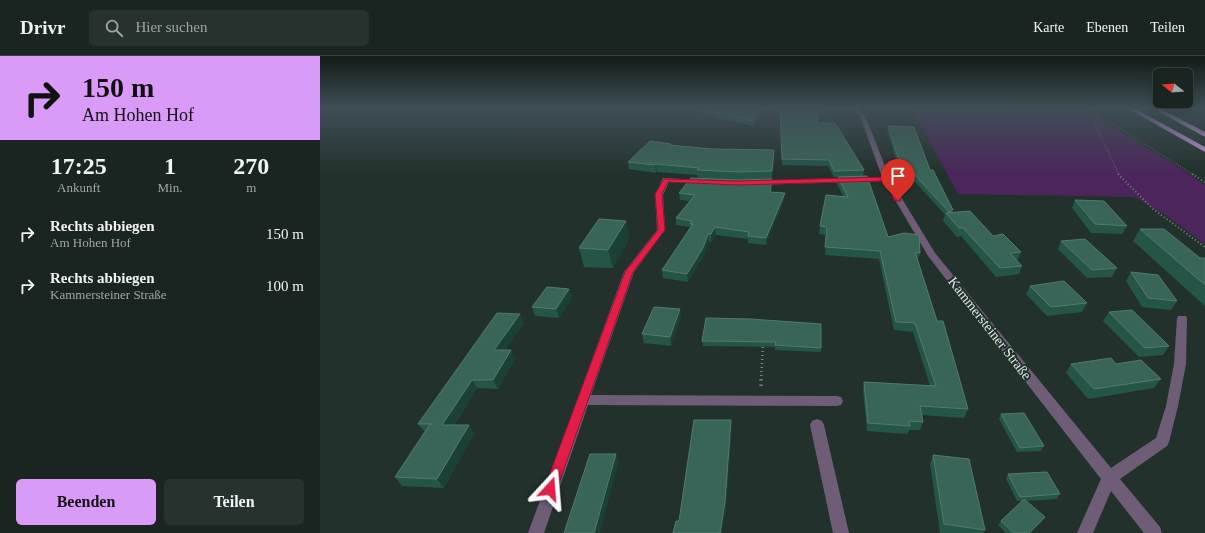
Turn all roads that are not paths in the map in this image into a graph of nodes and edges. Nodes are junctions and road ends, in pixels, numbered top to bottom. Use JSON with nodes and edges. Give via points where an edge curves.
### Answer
{"nodes":[{"id":1,"x":868,"y":130,"type":"edge"},
{"id":2,"x":1170,"y":130,"type":"edge"},
{"id":3,"x":1205,"y":150,"type":"edge"},
{"id":4,"x":886,"y":179,"type":"junction"},
{"id":5,"x":714,"y":182,"type":"edge"},
{"id":6,"x":746,"y":183,"type":"edge"},
{"id":7,"x":1182,"y":318,"type":"dead end"},
{"id":8,"x":583,"y":400,"type":"junction"},
{"id":9,"x":837,"y":401,"type":"dead end"},
{"id":10,"x":817,"y":425,"type":"dead end"},
{"id":11,"x":1109,"y":478,"type":"junction"},
{"id":12,"x":536,"y":533,"type":"edge"},
{"id":13,"x":841,"y":533,"type":"edge"},
{"id":14,"x":1085,"y":533,"type":"edge"},
{"id":15,"x":1154,"y":533,"type":"edge"}],
"edges":[{"from":1,"to":4,"type":"street","name":"Kammersteiner Straße"},
{"from":2,"to":3,"type":"highway"},
{"from":4,"to":6,"type":"street"},
{"from":4,"to":11,"type":"street","name":"Kammersteiner Straße","via":[[931,254]]},
{"from":5,"to":8,"type":"street","via":[[666,180],[659,194],[661,230],[629,272]]},
{"from":7,"to":11,"type":"street","via":[[1180,364],[1162,442]]},
{"from":8,"to":9,"type":"street"},
{"from":8,"to":12,"type":"street"},
{"from":10,"to":13,"type":"street"},
{"from":11,"to":14,"type":"street"},
{"from":11,"to":15,"type":"street","name":"Kammersteiner Straße"}]}
